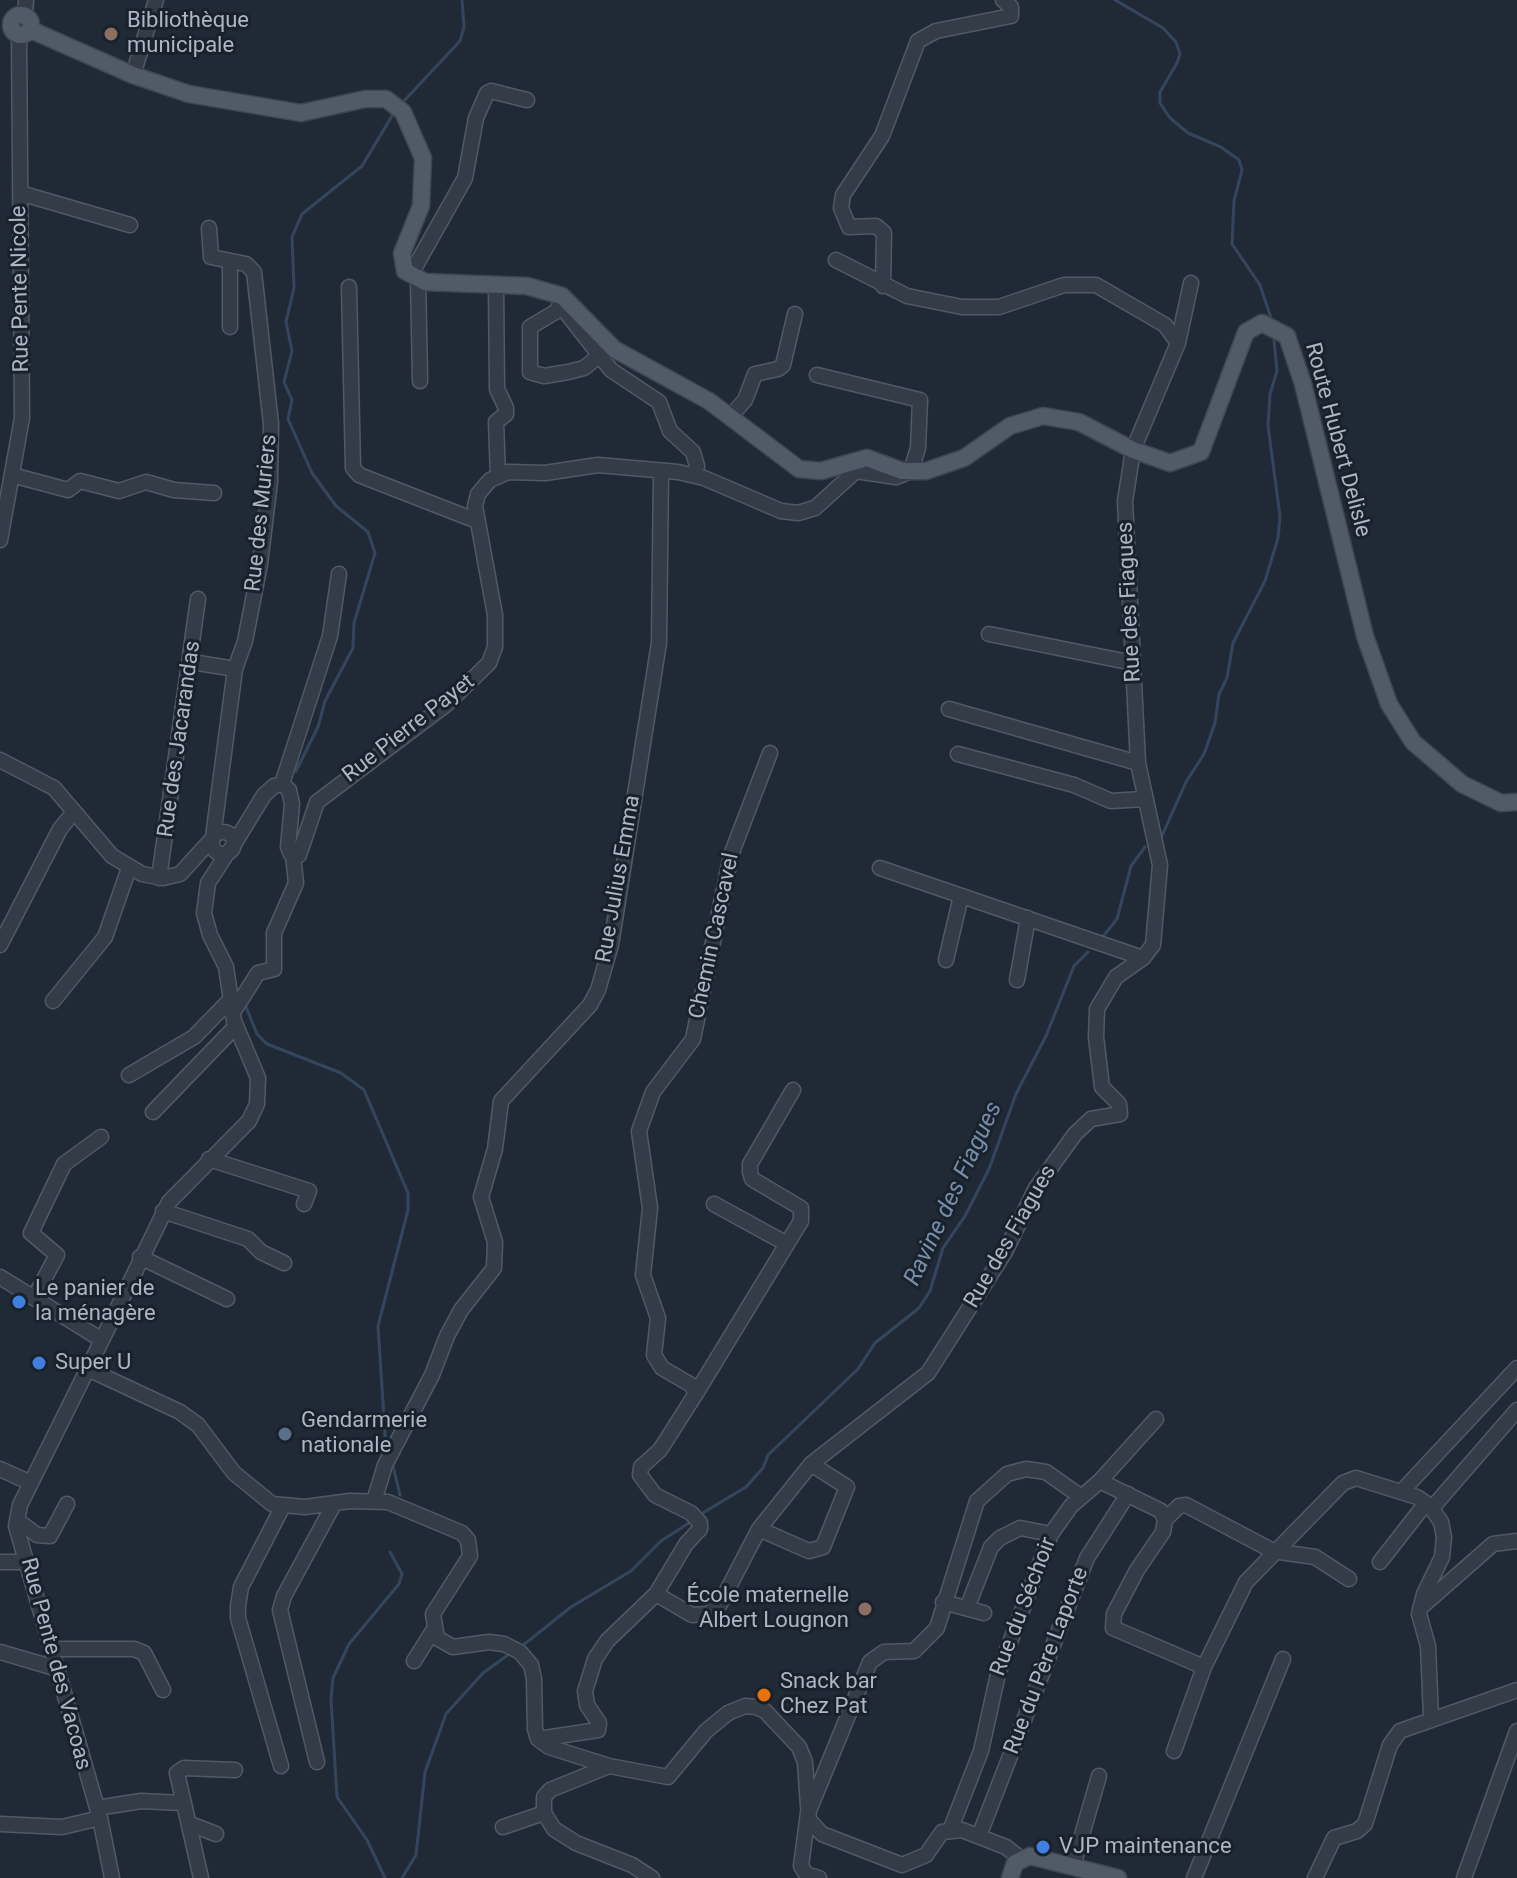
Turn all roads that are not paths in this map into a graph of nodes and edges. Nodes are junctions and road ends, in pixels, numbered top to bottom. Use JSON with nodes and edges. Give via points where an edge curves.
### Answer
{"nodes":[{"id":1,"x":156,"y":0,"type":"edge"},
{"id":2,"x":1003,"y":0,"type":"edge"},
{"id":3,"x":19,"y":22,"type":"edge"},
{"id":4,"x":133,"y":75,"type":"junction"},
{"id":5,"x":527,"y":100,"type":"dead end"},
{"id":6,"x":20,"y":193,"type":"junction"},
{"id":7,"x":130,"y":225,"type":"dead end"},
{"id":8,"x":209,"y":228,"type":"dead end"},
{"id":9,"x":836,"y":260,"type":"dead end"},
{"id":10,"x":230,"y":261,"type":"junction"},
{"id":11,"x":414,"y":276,"type":"junction"},
{"id":12,"x":1191,"y":283,"type":"dead end"},
{"id":13,"x":496,"y":285,"type":"junction"},
{"id":14,"x":883,"y":286,"type":"junction"},
{"id":15,"x":349,"y":287,"type":"dead end"},
{"id":16,"x":561,"y":301,"type":"junction"},
{"id":17,"x":795,"y":314,"type":"dead end"},
{"id":18,"x":230,"y":327,"type":"dead end"},
{"id":19,"x":1178,"y":343,"type":"junction"},
{"id":20,"x":600,"y":355,"type":"junction"},
{"id":21,"x":817,"y":375,"type":"dead end"},
{"id":22,"x":420,"y":381,"type":"dead end"},
{"id":23,"x":730,"y":417,"type":"junction"},
{"id":24,"x":1133,"y":450,"type":"junction"},
{"id":25,"x":911,"y":471,"type":"junction"},
{"id":26,"x":661,"y":473,"type":"junction"},
{"id":27,"x":694,"y":475,"type":"junction"},
{"id":28,"x":498,"y":476,"type":"junction"},
{"id":29,"x":7,"y":484,"type":"edge"},
{"id":30,"x":214,"y":493,"type":"dead end"},
{"id":31,"x":477,"y":521,"type":"junction"},
{"id":32,"x":0,"y":540,"type":"edge"},
{"id":33,"x":339,"y":574,"type":"dead end"},
{"id":34,"x":198,"y":599,"type":"dead end"},
{"id":35,"x":989,"y":634,"type":"dead end"},
{"id":36,"x":192,"y":662,"type":"junction"},
{"id":37,"x":1133,"y":663,"type":"junction"},
{"id":38,"x":235,"y":669,"type":"junction"},
{"id":39,"x":949,"y":709,"type":"dead end"},
{"id":40,"x":770,"y":753,"type":"dead end"},
{"id":41,"x":958,"y":754,"type":"dead end"},
{"id":42,"x":0,"y":760,"type":"edge"},
{"id":43,"x":1138,"y":763,"type":"junction"},
{"id":44,"x":282,"y":784,"type":"junction"},
{"id":45,"x":1144,"y":799,"type":"junction"},
{"id":46,"x":1517,"y":802,"type":"edge"},
{"id":47,"x":73,"y":813,"type":"junction"},
{"id":48,"x":218,"y":844,"type":"junction"},
{"id":49,"x":293,"y":855,"type":"junction"},
{"id":50,"x":129,"y":868,"type":"junction"},
{"id":51,"x":880,"y":868,"type":"dead end"},
{"id":52,"x":159,"y":878,"type":"junction"},
{"id":53,"x":961,"y":896,"type":"junction"},
{"id":54,"x":1028,"y":918,"type":"junction"},
{"id":55,"x":0,"y":945,"type":"edge"},
{"id":56,"x":1143,"y":958,"type":"junction"},
{"id":57,"x":946,"y":960,"type":"dead end"},
{"id":58,"x":1017,"y":980,"type":"dead end"},
{"id":59,"x":53,"y":1001,"type":"dead end"},
{"id":60,"x":233,"y":1013,"type":"junction"},
{"id":61,"x":129,"y":1075,"type":"dead end"},
{"id":62,"x":793,"y":1090,"type":"dead end"},
{"id":63,"x":153,"y":1112,"type":"dead end"},
{"id":64,"x":101,"y":1137,"type":"dead end"},
{"id":65,"x":209,"y":1159,"type":"junction"},
{"id":66,"x":304,"y":1204,"type":"dead end"},
{"id":67,"x":714,"y":1204,"type":"dead end"},
{"id":68,"x":163,"y":1211,"type":"junction"},
{"id":69,"x":787,"y":1244,"type":"junction"},
{"id":70,"x":140,"y":1257,"type":"junction"},
{"id":71,"x":284,"y":1263,"type":"dead end"},
{"id":72,"x":0,"y":1277,"type":"edge"},
{"id":73,"x":34,"y":1298,"type":"junction"},
{"id":74,"x":227,"y":1299,"type":"dead end"},
{"id":75,"x":102,"y":1340,"type":"junction"},
{"id":76,"x":1517,"y":1368,"type":"edge"},
{"id":77,"x":88,"y":1369,"type":"junction"},
{"id":78,"x":695,"y":1395,"type":"junction"},
{"id":79,"x":1517,"y":1410,"type":"edge"},
{"id":80,"x":1156,"y":1419,"type":"dead end"},
{"id":81,"x":811,"y":1464,"type":"junction"},
{"id":82,"x":0,"y":1469,"type":"edge"},
{"id":83,"x":1100,"y":1481,"type":"junction"},
{"id":84,"x":31,"y":1483,"type":"junction"},
{"id":85,"x":1403,"y":1490,"type":"junction"},
{"id":86,"x":1128,"y":1494,"type":"junction"},
{"id":87,"x":1080,"y":1496,"type":"junction"},
{"id":88,"x":374,"y":1501,"type":"junction"},
{"id":89,"x":67,"y":1504,"type":"dead end"},
{"id":90,"x":334,"y":1504,"type":"junction"},
{"id":91,"x":1429,"y":1505,"type":"junction"},
{"id":92,"x":283,"y":1506,"type":"junction"},
{"id":93,"x":1165,"y":1520,"type":"junction"},
{"id":94,"x":17,"y":1523,"type":"junction"},
{"id":95,"x":0,"y":1524,"type":"edge"},
{"id":96,"x":759,"y":1529,"type":"junction"},
{"id":97,"x":1051,"y":1534,"type":"junction"},
{"id":98,"x":964,"y":1538,"type":"junction"},
{"id":99,"x":1517,"y":1541,"type":"edge"},
{"id":100,"x":991,"y":1547,"type":"junction"},
{"id":101,"x":1273,"y":1551,"type":"junction"},
{"id":102,"x":0,"y":1562,"type":"edge"},
{"id":103,"x":27,"y":1562,"type":"junction"},
{"id":104,"x":1380,"y":1562,"type":"dead end"},
{"id":105,"x":1349,"y":1579,"type":"dead end"},
{"id":106,"x":656,"y":1594,"type":"junction"},
{"id":107,"x":943,"y":1602,"type":"junction"},
{"id":108,"x":967,"y":1608,"type":"junction"},
{"id":109,"x":1420,"y":1608,"type":"junction"},
{"id":110,"x":984,"y":1613,"type":"dead end"},
{"id":111,"x":434,"y":1629,"type":"junction"},
{"id":112,"x":52,"y":1649,"type":"junction"},
{"id":113,"x":0,"y":1652,"type":"edge"},
{"id":114,"x":1283,"y":1659,"type":"dead end"},
{"id":115,"x":414,"y":1661,"type":"dead end"},
{"id":116,"x":1204,"y":1667,"type":"junction"},
{"id":117,"x":58,"y":1669,"type":"junction"},
{"id":118,"x":163,"y":1690,"type":"dead end"},
{"id":119,"x":1517,"y":1690,"type":"edge"},
{"id":120,"x":1431,"y":1717,"type":"junction"},
{"id":121,"x":1516,"y":1738,"type":"edge"},
{"id":122,"x":538,"y":1739,"type":"junction"},
{"id":123,"x":1174,"y":1751,"type":"dead end"},
{"id":124,"x":317,"y":1762,"type":"dead end"},
{"id":125,"x":281,"y":1766,"type":"dead end"},
{"id":126,"x":609,"y":1766,"type":"junction"},
{"id":127,"x":235,"y":1770,"type":"dead end"},
{"id":128,"x":1099,"y":1776,"type":"dead end"},
{"id":129,"x":182,"y":1803,"type":"junction"},
{"id":130,"x":98,"y":1813,"type":"junction"},
{"id":131,"x":544,"y":1813,"type":"junction"},
{"id":132,"x":808,"y":1813,"type":"junction"},
{"id":133,"x":0,"y":1824,"type":"edge"},
{"id":134,"x":190,"y":1824,"type":"junction"},
{"id":135,"x":503,"y":1827,"type":"dead end"},
{"id":136,"x":951,"y":1828,"type":"junction"},
{"id":137,"x":216,"y":1834,"type":"dead end"},
{"id":138,"x":979,"y":1836,"type":"junction"},
{"id":139,"x":1021,"y":1859,"type":"junction"},
{"id":140,"x":1073,"y":1866,"type":"junction"},
{"id":141,"x":112,"y":1878,"type":"edge"},
{"id":142,"x":201,"y":1878,"type":"edge"},
{"id":143,"x":652,"y":1878,"type":"edge"},
{"id":144,"x":819,"y":1878,"type":"edge"},
{"id":145,"x":1010,"y":1878,"type":"edge"},
{"id":146,"x":1118,"y":1878,"type":"edge"},
{"id":147,"x":1194,"y":1878,"type":"edge"},
{"id":148,"x":1315,"y":1878,"type":"edge"},
{"id":149,"x":1464,"y":1878,"type":"edge"}],
"edges":[{"from":1,"to":4,"type":"street"},
{"from":2,"to":14,"type":"street","via":[[1011,7],[1011,16],[936,31],[918,41],[882,136],[843,195],[841,208],[849,227],[876,226],[884,233]]},
{"from":3,"to":4,"type":"main road"},
{"from":3,"to":6,"type":"street","name":"Rue Pente Nicole"},
{"from":4,"to":11,"type":"main road","via":[[189,94],[301,113],[386,99],[403,112],[423,158],[421,206],[402,253],[405,271]]},
{"from":5,"to":11,"type":"street","via":[[487,93],[476,118],[465,178]]},
{"from":6,"to":7,"type":"street"},
{"from":6,"to":29,"type":"street","name":"Rue Pente Nicole","via":[[22,418]]},
{"from":8,"to":10,"type":"street","name":"Rue des Muriers","via":[[211,257]]},
{"from":9,"to":14,"type":"street"},
{"from":10,"to":18,"type":"street"},
{"from":10,"to":38,"type":"street","name":"Rue des Muriers","via":[[254,272],[271,424],[260,564]]},
{"from":11,"to":13,"type":"main road","via":[[425,282]]},
{"from":11,"to":22,"type":"street"},
{"from":12,"to":19,"type":"street","name":"Rue des Fiagues"},
{"from":13,"to":16,"type":"main road","via":[[543,289]]},
{"from":13,"to":28,"type":"street","via":[[497,389],[506,408],[496,422]]},
{"from":14,"to":19,"type":"street","via":[[935,304],[984,307],[1064,285],[1096,285],[1165,325]]},
{"from":15,"to":31,"type":"street","via":[[353,468],[359,475]]},
{"from":16,"to":20,"type":"street"},
{"from":16,"to":20,"type":"street","via":[[530,327],[530,372],[568,372]]},
{"from":16,"to":23,"type":"main road","name":"Route Hubert Delisle","via":[[614,349]]},
{"from":17,"to":23,"type":"street","via":[[783,365],[755,374],[745,400]]},
{"from":19,"to":24,"type":"street","name":"Rue des Fiagues"},
{"from":20,"to":27,"type":"street","via":[[611,370],[659,402],[670,431],[694,454]]},
{"from":21,"to":25,"type":"street","via":[[920,400],[918,448]]},
{"from":23,"to":25,"type":"main road","name":"Route Hubert Delisle","via":[[799,469],[821,471],[867,458]]},
{"from":24,"to":25,"type":"main road","name":"Route Hubert Delisle","via":[[1079,422],[1043,416],[1010,426],[964,458]]},
{"from":24,"to":37,"type":"street","name":"Rue des Fiagues","via":[[1125,501]]},
{"from":24,"to":46,"type":"main road","name":"Route Hubert Delisle","via":[[1170,463],[1201,452],[1246,332],[1262,323],[1287,336],[1365,636],[1389,704],[1413,742],[1462,784],[1501,803]]},
{"from":25,"to":27,"type":"street","via":[[902,477],[856,471],[815,508],[798,513],[768,507]]},
{"from":26,"to":27,"type":"street"},
{"from":26,"to":28,"type":"street","via":[[598,465]]},
{"from":26,"to":88,"type":"street","name":"Rue Julius Emma","via":[[659,643],[611,945],[590,1005],[501,1101],[481,1197],[495,1242],[494,1268],[447,1336],[385,1465]]},
{"from":28,"to":31,"type":"street","name":"Rue Pierre Payet","via":[[478,494]]},
{"from":29,"to":30,"type":"street","via":[[68,490],[80,481],[119,491],[146,482]]},
{"from":29,"to":32,"type":"street","name":"Rue Pente Nicole"},
{"from":31,"to":49,"type":"street","name":"Rue Pierre Payet","via":[[495,615],[489,663],[447,704],[317,802],[303,850]]},
{"from":33,"to":44,"type":"street","via":[[330,636]]},
{"from":34,"to":36,"type":"street","name":"Rue des Jacarandas"},
{"from":35,"to":37,"type":"street"},
{"from":36,"to":38,"type":"street"},
{"from":36,"to":52,"type":"street","name":"Rue des Jacarandas"},
{"from":37,"to":43,"type":"street","name":"Rue des Fiagues"},
{"from":38,"to":48,"type":"street","name":"Rue des Muriers"},
{"from":39,"to":43,"type":"street"},
{"from":40,"to":78,"type":"street","name":"Chemin Cascavel","via":[[731,855],[693,1039],[653,1092],[639,1131],[650,1208],[643,1275],[658,1318],[654,1355],[662,1368],[693,1386]]},
{"from":41,"to":45,"type":"street","via":[[1074,785],[1111,801]]},
{"from":42,"to":47,"type":"street","via":[[54,788]]},
{"from":43,"to":45,"type":"street","name":"Rue des Fiagues"},
{"from":44,"to":48,"type":"street","via":[[269,790],[245,824]]},
{"from":44,"to":49,"type":"street","via":[[290,796],[288,841]]},
{"from":45,"to":56,"type":"street","name":"Rue des Fiagues","via":[[1160,865],[1153,945]]},
{"from":47,"to":50,"type":"street"},
{"from":47,"to":55,"type":"street"},
{"from":48,"to":52,"type":"street","via":[[180,874]]},
{"from":48,"to":60,"type":"street","via":[[204,913],[226,967]]},
{"from":49,"to":60,"type":"street","via":[[296,883],[274,933],[274,969],[258,973]]},
{"from":50,"to":52,"type":"street"},
{"from":50,"to":59,"type":"street","via":[[105,937]]},
{"from":51,"to":53,"type":"street"},
{"from":53,"to":54,"type":"street"},
{"from":53,"to":57,"type":"street"},
{"from":54,"to":56,"type":"street"},
{"from":54,"to":58,"type":"street"},
{"from":56,"to":81,"type":"street","name":"Rue des Fiagues","via":[[1116,977],[1097,1009],[1102,1087],[1119,1104],[1120,1114],[1091,1119],[1075,1134],[1036,1188],[1005,1252],[928,1373]]},
{"from":60,"to":61,"type":"street"},
{"from":60,"to":63,"type":"street"},
{"from":60,"to":65,"type":"street","via":[[254,1063],[259,1096],[249,1121]]},
{"from":62,"to":69,"type":"street","via":[[750,1164],[752,1179],[801,1208],[801,1221]]},
{"from":64,"to":73,"type":"street","via":[[64,1164],[31,1233],[57,1255]]},
{"from":65,"to":66,"type":"street","via":[[309,1191]]},
{"from":65,"to":68,"type":"street"},
{"from":67,"to":69,"type":"street"},
{"from":68,"to":70,"type":"street"},
{"from":68,"to":71,"type":"street","via":[[248,1239]]},
{"from":69,"to":78,"type":"street"},
{"from":70,"to":74,"type":"street"},
{"from":70,"to":75,"type":"street"},
{"from":72,"to":73,"type":"street"},
{"from":73,"to":75,"type":"street"},
{"from":75,"to":77,"type":"street"},
{"from":76,"to":85,"type":"street"},
{"from":77,"to":84,"type":"street"},
{"from":77,"to":92,"type":"street","via":[[191,1420],[247,1485]]},
{"from":78,"to":106,"type":"street","via":[[640,1471],[655,1495],[700,1523]]},
{"from":79,"to":91,"type":"street"},
{"from":80,"to":83,"type":"street","name":"Rue du Séchoir"},
{"from":81,"to":96,"type":"street","name":"Rue des Fiagues"},
{"from":81,"to":96,"type":"street","via":[[847,1487],[823,1547],[809,1551]]},
{"from":82,"to":84,"type":"street"},
{"from":83,"to":86,"type":"street"},
{"from":83,"to":87,"type":"street","name":"Rue du Séchoir"},
{"from":84,"to":94,"type":"street"},
{"from":85,"to":91,"type":"street"},
{"from":85,"to":101,"type":"street","via":[[1349,1480]]},
{"from":86,"to":93,"type":"street","via":[[1161,1511]]},
{"from":86,"to":138,"type":"street","name":"Rue du Père Laporte","via":[[1087,1558]]},
{"from":87,"to":97,"type":"street","name":"Rue du Séchoir"},
{"from":87,"to":98,"type":"street","via":[[1046,1472],[1026,1469],[1007,1474],[977,1501]]},
{"from":88,"to":90,"type":"street"},
{"from":88,"to":111,"type":"street","via":[[408,1509],[468,1540],[467,1565],[433,1614]]},
{"from":89,"to":94,"type":"street","via":[[50,1536]]},
{"from":90,"to":92,"type":"street"},
{"from":90,"to":124,"type":"street","via":[[280,1610]]},
{"from":91,"to":104,"type":"street"},
{"from":91,"to":109,"type":"street","via":[[1441,1522],[1444,1548]]},
{"from":92,"to":125,"type":"street","via":[[241,1587],[238,1606]]},
{"from":93,"to":101,"type":"street","via":[[1186,1505]]},
{"from":93,"to":116,"type":"street","via":[[1114,1614],[1113,1628]]},
{"from":94,"to":95,"type":"street"},
{"from":94,"to":103,"type":"street","name":"Rue Pente des Vacoas"},
{"from":96,"to":106,"type":"street","name":"Rue des Fiagues","via":[[726,1594],[708,1614],[681,1611]]},
{"from":97,"to":100,"type":"street","via":[[1020,1528]]},
{"from":97,"to":136,"type":"street","name":"Rue du Séchoir","via":[[994,1686],[981,1751]]},
{"from":98,"to":100,"type":"street"},
{"from":98,"to":107,"type":"street"},
{"from":99,"to":109,"type":"street","via":[[1493,1544]]},
{"from":100,"to":108,"type":"street"},
{"from":101,"to":105,"type":"street","via":[[1315,1557]]},
{"from":101,"to":116,"type":"street","via":[[1246,1582]]},
{"from":102,"to":103,"type":"street"},
{"from":103,"to":112,"type":"street","name":"Rue Pente des Vacoas"},
{"from":106,"to":122,"type":"street","via":[[595,1659],[585,1691],[598,1730]]},
{"from":107,"to":108,"type":"street"},
{"from":107,"to":132,"type":"street","via":[[937,1628],[919,1648],[884,1652],[870,1662]]},
{"from":108,"to":110,"type":"street"},
{"from":109,"to":120,"type":"street","via":[[1428,1646]]},
{"from":111,"to":115,"type":"street"},
{"from":111,"to":122,"type":"street","via":[[437,1638],[453,1647],[504,1644],[520,1652],[531,1665]]},
{"from":112,"to":117,"type":"street","name":"Rue Pente des Vacoas"},
{"from":112,"to":118,"type":"street","via":[[134,1649],[144,1653]]},
{"from":113,"to":117,"type":"street"},
{"from":114,"to":147,"type":"street"},
{"from":116,"to":123,"type":"street"},
{"from":117,"to":130,"type":"street","name":"Rue Pente des Vacoas"},
{"from":119,"to":120,"type":"street"},
{"from":120,"to":148,"type":"street","via":[[1395,1736],[1365,1824],[1334,1838]]},
{"from":121,"to":149,"type":"street"},
{"from":122,"to":126,"type":"street","via":[[566,1754]]},
{"from":126,"to":131,"type":"street","via":[[550,1790],[544,1797]]},
{"from":126,"to":132,"type":"street","via":[[668,1777],[728,1713],[756,1707],[799,1747]]},
{"from":127,"to":129,"type":"street","via":[[180,1768]]},
{"from":128,"to":140,"type":"street"},
{"from":129,"to":130,"type":"street","via":[[141,1801]]},
{"from":129,"to":134,"type":"street"},
{"from":130,"to":133,"type":"street","via":[[62,1827]]},
{"from":130,"to":141,"type":"street","name":"Rue Pente des Vacoas"},
{"from":131,"to":135,"type":"street"},
{"from":131,"to":143,"type":"street","via":[[554,1829],[576,1843]]},
{"from":132,"to":136,"type":"street","via":[[822,1834],[902,1865],[926,1855],[938,1836]]},
{"from":132,"to":144,"type":"street","via":[[801,1866]]},
{"from":134,"to":137,"type":"street"},
{"from":134,"to":142,"type":"street"},
{"from":136,"to":138,"type":"street"},
{"from":138,"to":139,"type":"street"},
{"from":139,"to":140,"type":"main road"},
{"from":139,"to":145,"type":"main road"},
{"from":140,"to":146,"type":"main road"}]}
